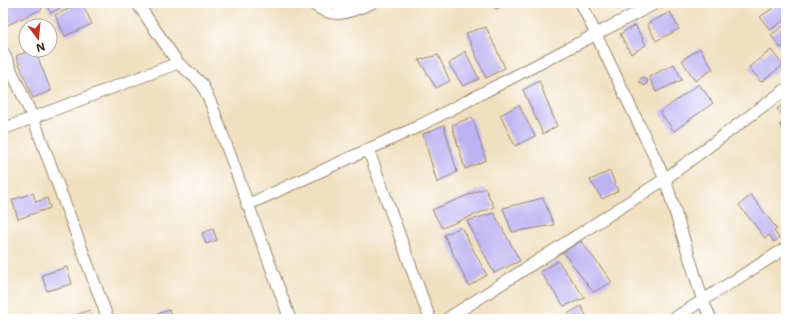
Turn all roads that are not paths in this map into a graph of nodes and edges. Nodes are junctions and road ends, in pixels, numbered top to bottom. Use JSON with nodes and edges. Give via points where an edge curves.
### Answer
{"nodes":[{"id":1,"x":137,"y":3,"type":"edge"},
{"id":2,"x":312,"y":3,"type":"edge"},
{"id":3,"x":372,"y":3,"type":"edge"},
{"id":4,"x":581,"y":3,"type":"edge"},
{"id":5,"x":656,"y":3,"type":"edge"},
{"id":6,"x":597,"y":35,"type":"junction"},
{"id":7,"x":3,"y":52,"type":"edge"},
{"id":8,"x":178,"y":63,"type":"junction"},
{"id":9,"x":786,"y":90,"type":"edge"},
{"id":10,"x":33,"y":118,"type":"junction"},
{"id":11,"x":3,"y":129,"type":"edge"},
{"id":12,"x":368,"y":149,"type":"junction"},
{"id":13,"x":665,"y":179,"type":"junction"},
{"id":14,"x":247,"y":205,"type":"junction"},
{"id":15,"x":786,"y":248,"type":"edge"},
{"id":16,"x":703,"y":301,"type":"junction"},
{"id":17,"x":108,"y":319,"type":"edge"},
{"id":18,"x":290,"y":319,"type":"edge"},
{"id":19,"x":430,"y":319,"type":"edge"},
{"id":20,"x":446,"y":319,"type":"edge"},
{"id":21,"x":673,"y":319,"type":"edge"},
{"id":22,"x":711,"y":319,"type":"edge"}],
"edges":[{"from":1,"to":8,"type":"street"},
{"from":2,"to":3,"type":"street","via":[[320,10],[338,14],[352,12]]},
{"from":4,"to":6,"type":"street"},
{"from":5,"to":6,"type":"street"},
{"from":6,"to":12,"type":"street"},
{"from":6,"to":13,"type":"street"},
{"from":7,"to":10,"type":"street"},
{"from":8,"to":10,"type":"street"},
{"from":8,"to":14,"type":"street","via":[[202,84]]},
{"from":9,"to":13,"type":"street"},
{"from":10,"to":11,"type":"street"},
{"from":10,"to":17,"type":"street"},
{"from":12,"to":14,"type":"street"},
{"from":12,"to":19,"type":"street"},
{"from":13,"to":16,"type":"street"},
{"from":13,"to":20,"type":"street"},
{"from":14,"to":18,"type":"street"},
{"from":15,"to":16,"type":"street"},
{"from":16,"to":21,"type":"street"},
{"from":16,"to":22,"type":"street"}]}
